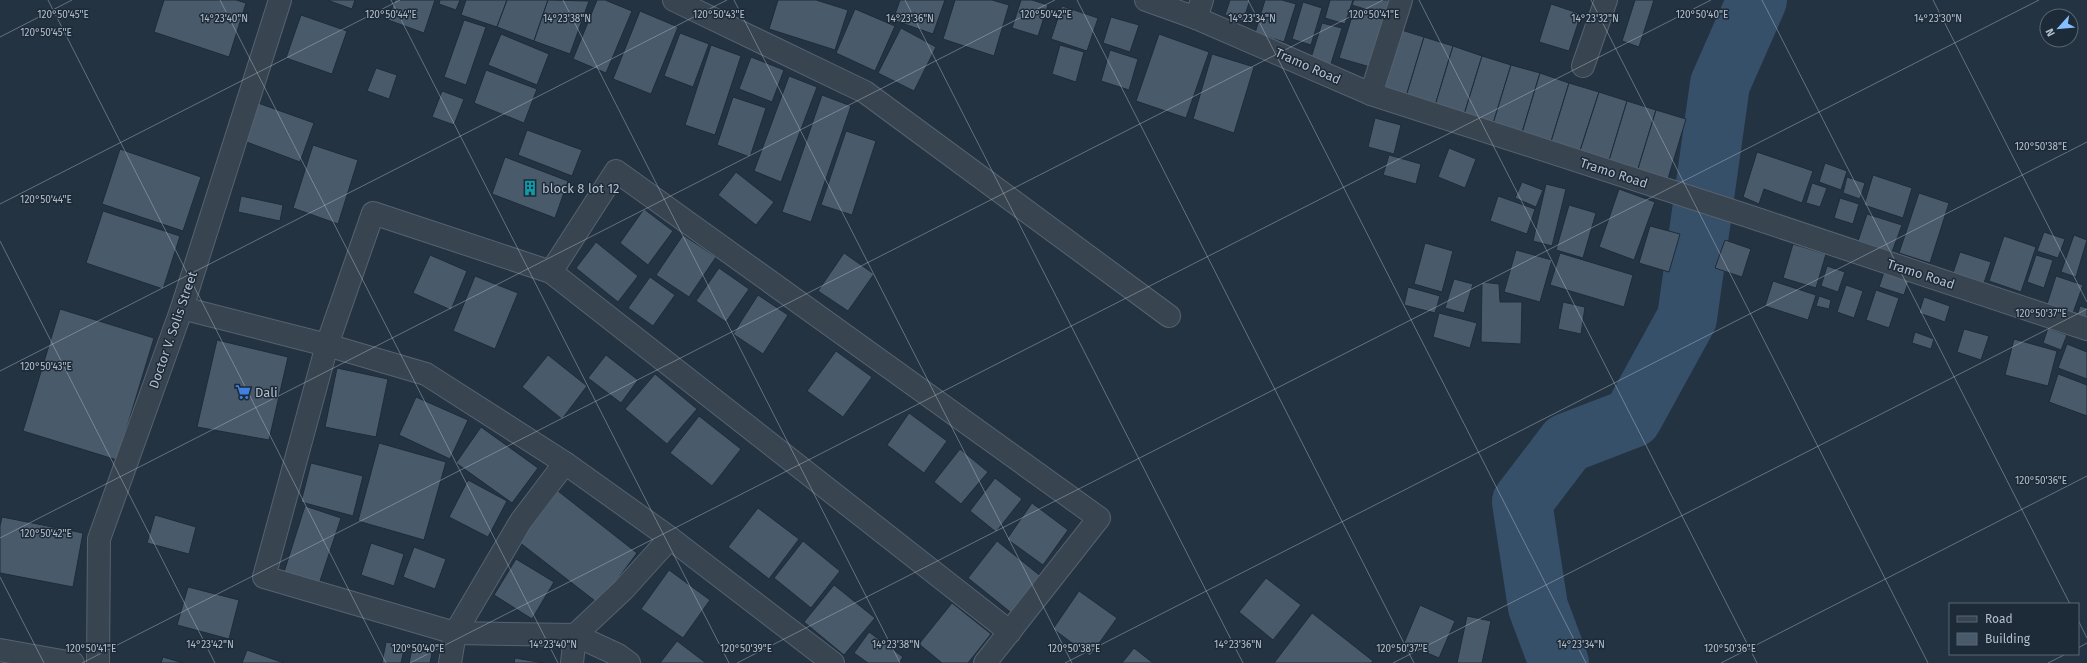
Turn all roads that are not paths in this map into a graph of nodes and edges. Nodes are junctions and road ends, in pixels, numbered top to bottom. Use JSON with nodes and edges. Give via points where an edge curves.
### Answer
{"nodes":[{"id":1,"x":280,"y":0,"type":"edge"},
{"id":2,"x":674,"y":0,"type":"edge"},
{"id":3,"x":1146,"y":0,"type":"edge"},
{"id":4,"x":1400,"y":0,"type":"edge"},
{"id":5,"x":1606,"y":0,"type":"edge"},
{"id":6,"x":1199,"y":9,"type":"edge"},
{"id":7,"x":1583,"y":66,"type":"dead end"},
{"id":8,"x":1371,"y":94,"type":"junction"},
{"id":9,"x":551,"y":272,"type":"junction"},
{"id":10,"x":182,"y":308,"type":"junction"},
{"id":11,"x":1169,"y":316,"type":"dead end"},
{"id":12,"x":2087,"y":329,"type":"edge"},
{"id":13,"x":327,"y":345,"type":"junction"},
{"id":14,"x":564,"y":463,"type":"junction"},
{"id":15,"x":670,"y":538,"type":"junction"},
{"id":16,"x":1010,"y":632,"type":"junction"},
{"id":17,"x":455,"y":633,"type":"junction"},
{"id":18,"x":575,"y":635,"type":"junction"},
{"id":19,"x":0,"y":650,"type":"edge"},
{"id":20,"x":73,"y":663,"type":"edge"},
{"id":21,"x":98,"y":663,"type":"edge"},
{"id":22,"x":450,"y":663,"type":"edge"},
{"id":23,"x":572,"y":663,"type":"edge"},
{"id":24,"x":629,"y":663,"type":"edge"},
{"id":25,"x":833,"y":663,"type":"edge"},
{"id":26,"x":985,"y":663,"type":"edge"}],
"edges":[{"from":1,"to":10,"type":"street","name":"Doctor V. Solis Street"},
{"from":2,"to":11,"type":"street","via":[[865,92]]},
{"from":3,"to":6,"type":"street","name":"Tramo Road"},
{"from":4,"to":8,"type":"street"},
{"from":5,"to":7,"type":"street"},
{"from":6,"to":8,"type":"street","name":"Tramo Road"},
{"from":8,"to":12,"type":"street","name":"Tramo Road"},
{"from":9,"to":13,"type":"street","via":[[372,213]]},
{"from":9,"to":16,"type":"street"},
{"from":9,"to":16,"type":"street","via":[[616,171],[1099,518]]},
{"from":10,"to":13,"type":"street"},
{"from":10,"to":21,"type":"street","name":"Doctor V. Solis Street","via":[[99,539]]},
{"from":13,"to":14,"type":"street","via":[[426,374]]},
{"from":13,"to":17,"type":"street","via":[[264,577]]},
{"from":14,"to":15,"type":"street"},
{"from":14,"to":17,"type":"street","via":[[521,521]]},
{"from":15,"to":18,"type":"street","via":[[623,590]]},
{"from":15,"to":25,"type":"street"},
{"from":16,"to":26,"type":"street"},
{"from":17,"to":18,"type":"street"},
{"from":17,"to":22,"type":"street"},
{"from":18,"to":23,"type":"street"},
{"from":18,"to":24,"type":"street","via":[[618,655]]},
{"from":19,"to":20,"type":"street"}]}
